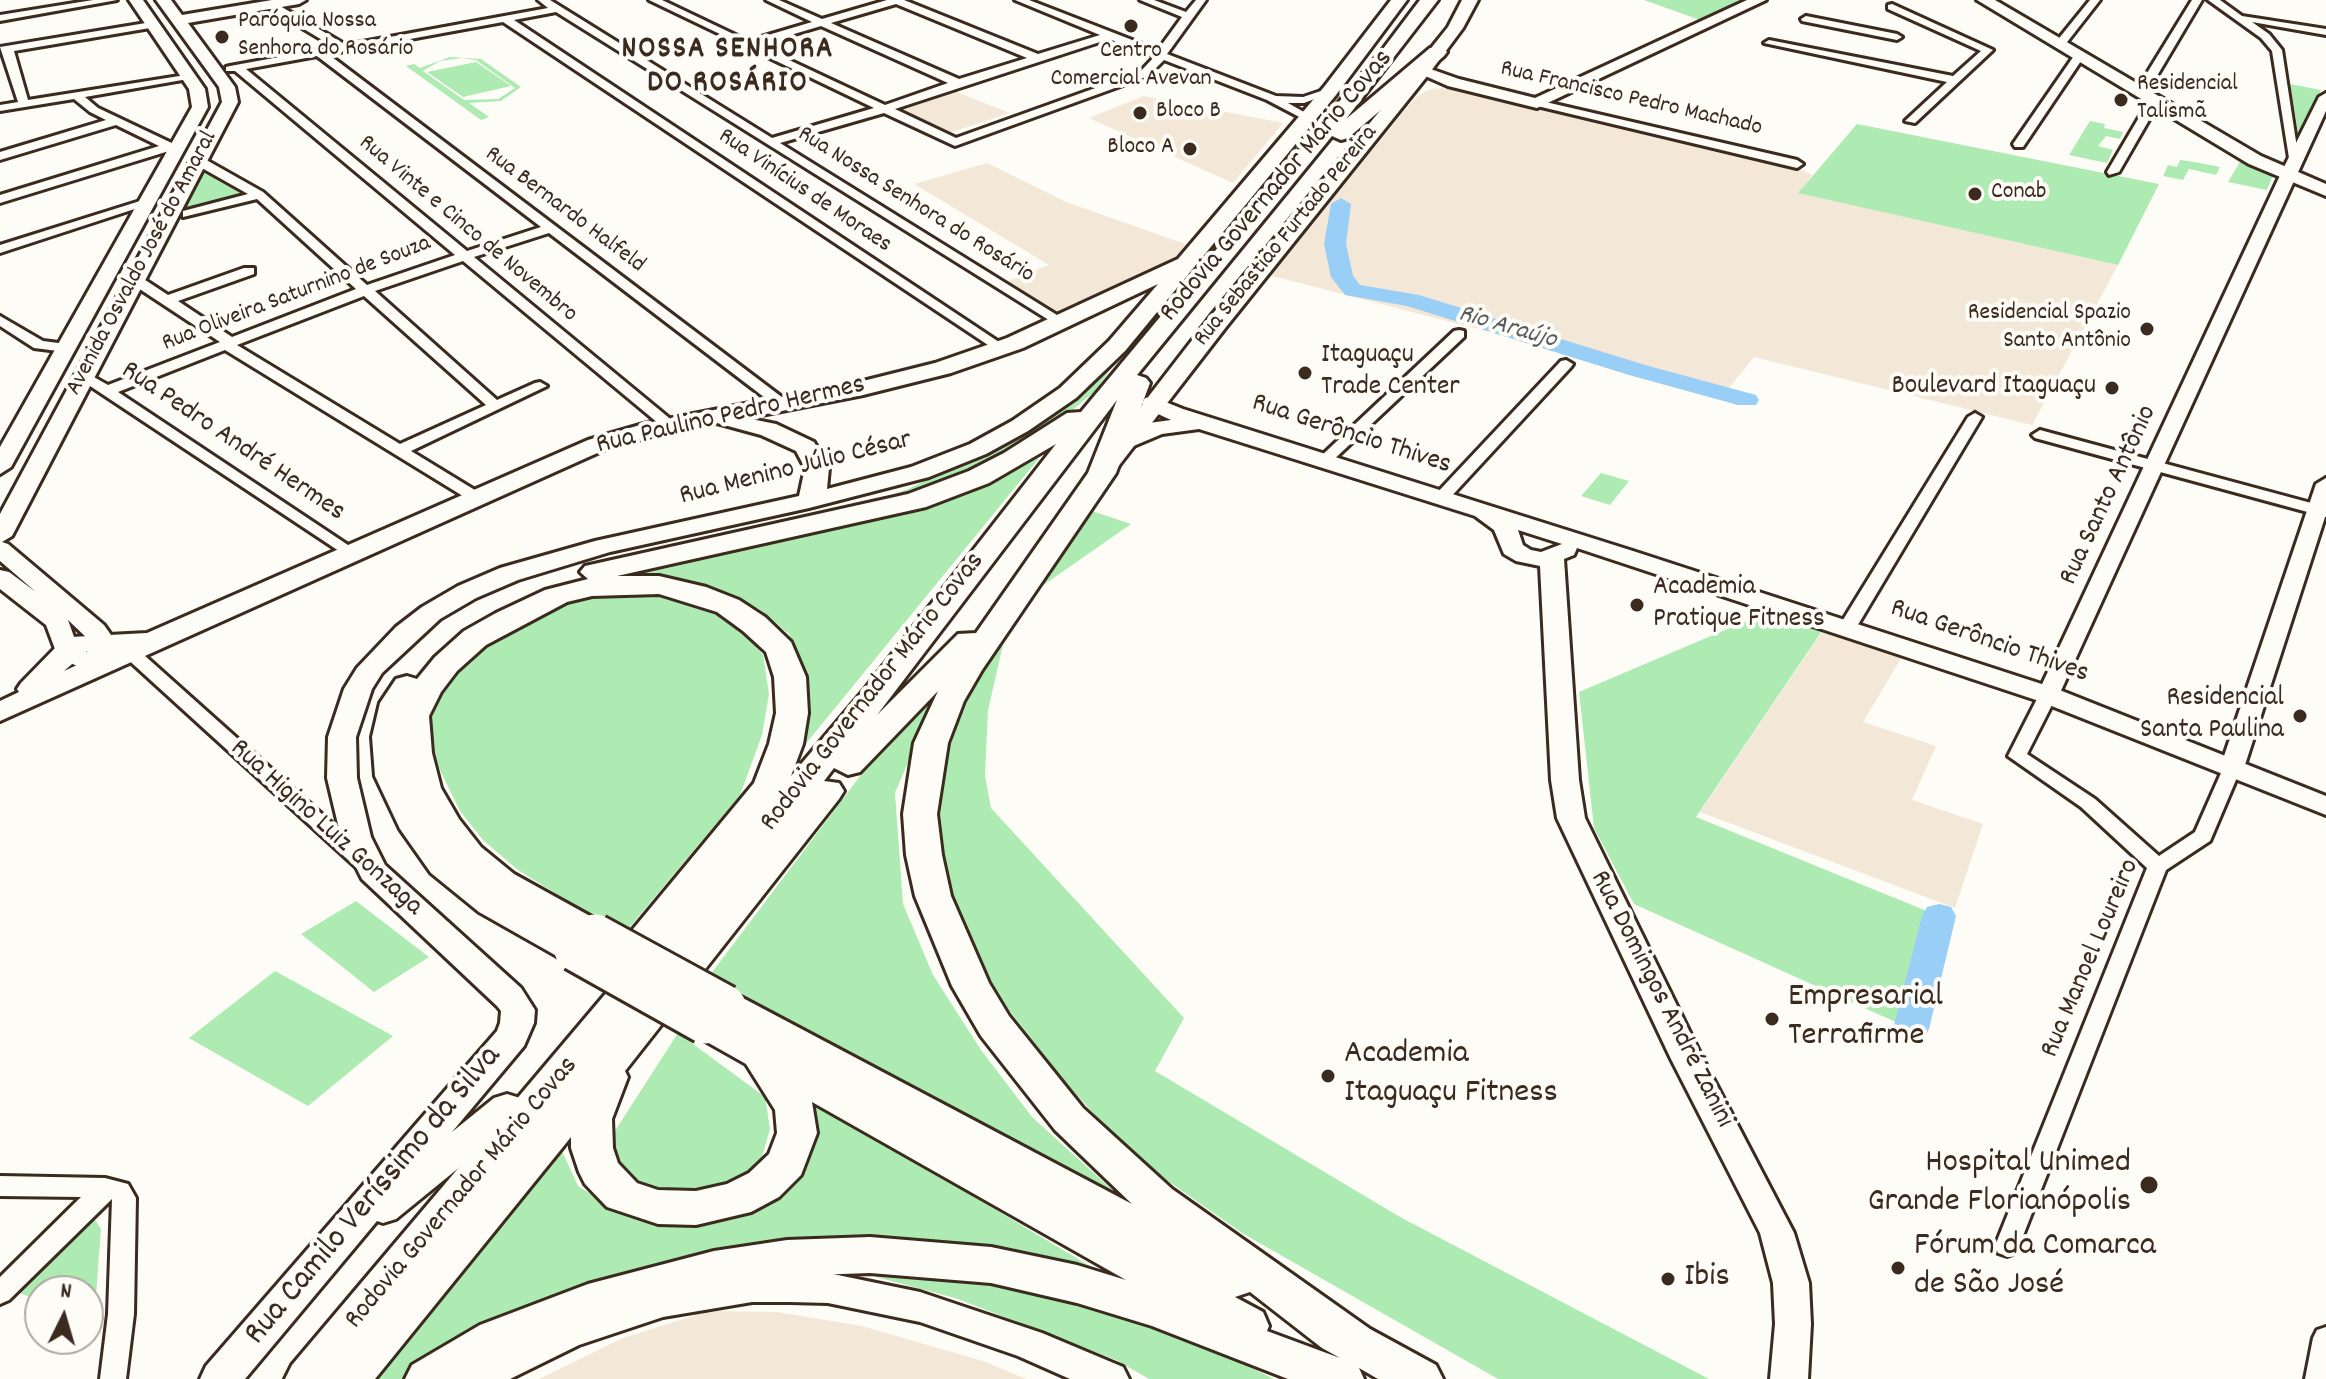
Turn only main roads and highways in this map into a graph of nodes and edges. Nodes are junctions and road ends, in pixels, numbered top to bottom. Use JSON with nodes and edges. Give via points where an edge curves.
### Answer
{"nodes":[{"id":1,"x":136,"y":0,"type":"edge"},
{"id":2,"x":163,"y":0,"type":"edge"},
{"id":3,"x":299,"y":0,"type":"edge"},
{"id":4,"x":1429,"y":0,"type":"edge"},
{"id":5,"x":1444,"y":0,"type":"edge"},
{"id":6,"x":1470,"y":0,"type":"edge"},
{"id":7,"x":1759,"y":0,"type":"edge"},
{"id":8,"x":1986,"y":0,"type":"edge"},
{"id":9,"x":1396,"y":5,"type":"edge"},
{"id":10,"x":178,"y":20,"type":"junction"},
{"id":11,"x":152,"y":25,"type":"junction"},
{"id":12,"x":1437,"y":52,"type":"junction"},
{"id":13,"x":1390,"y":53,"type":"junction"},
{"id":14,"x":1422,"y":71,"type":"junction"},
{"id":15,"x":1454,"y":83,"type":"junction"},
{"id":16,"x":1408,"y":88,"type":"junction"},
{"id":17,"x":1333,"y":142,"type":"junction"},
{"id":18,"x":2326,"y":191,"type":"edge"},
{"id":19,"x":1189,"y":261,"type":"junction"},
{"id":20,"x":1132,"y":289,"type":"junction"},
{"id":21,"x":1164,"y":292,"type":"junction"},
{"id":22,"x":123,"y":300,"type":"junction"},
{"id":23,"x":93,"y":302,"type":"junction"},
{"id":24,"x":66,"y":348,"type":"junction"},
{"id":25,"x":95,"y":353,"type":"junction"},
{"id":26,"x":1145,"y":393,"type":"junction"},
{"id":27,"x":1105,"y":398,"type":"junction"},
{"id":28,"x":1175,"y":414,"type":"junction"},
{"id":29,"x":762,"y":419,"type":"junction"},
{"id":30,"x":1138,"y":423,"type":"junction"},
{"id":31,"x":1203,"y":423,"type":"junction"},
{"id":32,"x":1124,"y":443,"type":"junction"},
{"id":33,"x":956,"y":459,"type":"junction"},
{"id":34,"x":0,"y":467,"type":"edge"},
{"id":35,"x":1102,"y":473,"type":"junction"},
{"id":36,"x":809,"y":501,"type":"junction"},
{"id":37,"x":1480,"y":511,"type":"junction"},
{"id":38,"x":775,"y":531,"type":"junction"},
{"id":39,"x":0,"y":536,"type":"edge"},
{"id":40,"x":1551,"y":542,"type":"junction"},
{"id":41,"x":1511,"y":545,"type":"junction"},
{"id":42,"x":0,"y":549,"type":"edge"},
{"id":43,"x":0,"y":577,"type":"edge"},
{"id":44,"x":1013,"y":598,"type":"junction"},
{"id":45,"x":1553,"y":612,"type":"junction"},
{"id":46,"x":160,"y":637,"type":"junction"},
{"id":47,"x":67,"y":652,"type":"junction"},
{"id":48,"x":99,"y":653,"type":"junction"},
{"id":49,"x":2,"y":711,"type":"edge"},
{"id":50,"x":848,"y":764,"type":"junction"},
{"id":51,"x":2326,"y":806,"type":"edge"},
{"id":52,"x":373,"y":871,"type":"joint"},
{"id":53,"x":585,"y":943,"type":"junction"},
{"id":54,"x":518,"y":1010,"type":"joint"},
{"id":55,"x":715,"y":1014,"type":"junction"},
{"id":56,"x":630,"y":1037,"type":"junction"},
{"id":57,"x":760,"y":1053,"type":"junction"},
{"id":58,"x":507,"y":1108,"type":"junction"},
{"id":59,"x":330,"y":1250,"type":"junction"},
{"id":60,"x":787,"y":1258,"type":"junction"},
{"id":61,"x":873,"y":1296,"type":"junction"},
{"id":62,"x":349,"y":1330,"type":"junction"},
{"id":63,"x":1347,"y":1368,"type":"edge"},
{"id":64,"x":220,"y":1379,"type":"edge"},
{"id":65,"x":308,"y":1379,"type":"edge"},
{"id":66,"x":347,"y":1379,"type":"edge"},
{"id":67,"x":428,"y":1379,"type":"edge"},
{"id":68,"x":476,"y":1379,"type":"edge"},
{"id":69,"x":1110,"y":1379,"type":"edge"},
{"id":70,"x":1420,"y":1379,"type":"edge"},
{"id":71,"x":1789,"y":1379,"type":"edge"}],
"edges":[{"from":1,"to":11,"type":"main road","name":"Avenida Osvaldo José do Amaral"},
{"from":2,"to":10,"type":"main road","name":"Avenida Osvaldo José do Amaral"},
{"from":3,"to":10,"type":"main road"},
{"from":4,"to":13,"type":"highway","name":"Rodovia Governador Mário Covas"},
{"from":5,"to":17,"type":"highway","name":"Rodovia Governador Mário Covas"},
{"from":6,"to":12,"type":"main road","name":"Rua Sebastião Furtado Pereira"},
{"from":7,"to":15,"type":"main road","name":"Rua Francisco Pedro Machado","via":[[1537,103]]},
{"from":8,"to":18,"type":"main road","via":[[2255,160]]},
{"from":9,"to":13,"type":"highway"},
{"from":9,"to":19,"type":"main road","name":"Rua Menino Júlio César"},
{"from":10,"to":11,"type":"main road"},
{"from":10,"to":22,"type":"main road","name":"Avenida Osvaldo José do Amaral","via":[[230,92],[230,102]]},
{"from":11,"to":23,"type":"main road","name":"Avenida Osvaldo José do Amaral","via":[[197,89],[200,107]]},
{"from":12,"to":14,"type":"main road","name":"Rua Sebastião Furtado Pereira"},
{"from":12,"to":17,"type":"highway"},
{"from":13,"to":27,"type":"highway","name":"Rodovia Governador Mário Covas"},
{"from":14,"to":15,"type":"main road","name":"Rua Francisco Pedro Machado"},
{"from":14,"to":16,"type":"main road","name":"Rua Sebastião Furtado Pereira"},
{"from":15,"to":16,"type":"main road","name":"Rua Francisco Pedro Machado"},
{"from":16,"to":26,"type":"main road","name":"Rua Sebastião Furtado Pereira"},
{"from":17,"to":26,"type":"highway","name":"Rodovia Governador Mário Covas"},
{"from":19,"to":20,"type":"main road","name":"Rua Paulino Pedro Hermes"},
{"from":19,"to":21,"type":"main road","name":"Rua Menino Júlio César"},
{"from":20,"to":21,"type":"main road"},
{"from":20,"to":29,"type":"main road","name":"Rua Paulino Pedro Hermes","via":[[1000,349],[900,379],[782,404]]},
{"from":21,"to":33,"type":"main road","name":"Rua Menino Júlio César","via":[[1068,393],[1020,426]]},
{"from":22,"to":23,"type":"main road","via":[[105,306]]},
{"from":22,"to":25,"type":"main road","name":"Avenida Osvaldo José do Amaral"},
{"from":23,"to":24,"type":"main road","name":"Avenida Osvaldo José do Amaral"},
{"from":24,"to":25,"type":"main road","via":[[86,347]]},
{"from":24,"to":34,"type":"main road","name":"Avenida Osvaldo José do Amaral"},
{"from":25,"to":39,"type":"main road","name":"Avenida Osvaldo José do Amaral"},
{"from":26,"to":28,"type":"main road","name":"Rua Gerôncio Thives"},
{"from":26,"to":30,"type":"main road","name":"Rua Sebastião Furtado Pereira"},
{"from":26,"to":35,"type":"highway"},
{"from":26,"to":50,"type":"highway","name":"Rodovia Governador Mário Covas"},
{"from":27,"to":38,"type":"highway","via":[[1035,447],[949,489],[863,515]]},
{"from":27,"to":62,"type":"highway","name":"Rodovia Governador Mário Covas","via":[[875,697]]},
{"from":28,"to":30,"type":"main road"},
{"from":28,"to":31,"type":"main road","name":"Rua Gerôncio Thives"},
{"from":29,"to":36,"type":"main road","via":[[801,443],[813,457],[817,479]]},
{"from":29,"to":46,"type":"main road","name":"Rua Paulino Pedro Hermes","via":[[707,417],[596,445]]},
{"from":30,"to":32,"type":"main road","name":"Rua Sebastião Furtado Pereira"},
{"from":31,"to":32,"type":"main road","name":"Rua Gerôncio Thives","via":[[1157,428]]},
{"from":31,"to":37,"type":"main road","name":"Rua Gerôncio Thives"},
{"from":32,"to":35,"type":"main road","name":"Rua Sebastião Furtado Pereira"},
{"from":33,"to":36,"type":"main road","name":"Rua Menino Júlio César"},
{"from":33,"to":38,"type":"main road","via":[[887,494]]},
{"from":35,"to":44,"type":"highway"},
{"from":36,"to":52,"type":"main road","name":"Rua Menino Júlio César","via":[[604,546],[509,574],[448,602],[406,633],[358,689],[342,737],[340,762],[349,814]]},
{"from":37,"to":40,"type":"main road","name":"Rua Gerôncio Thives"},
{"from":37,"to":41,"type":"main road","via":[[1505,526]]},
{"from":38,"to":53,"type":"highway","via":[[577,576],[512,598],[442,644],[396,703],[388,737],[392,776],[412,821],[444,864],[492,903]]},
{"from":40,"to":41,"type":"main road","via":[[1534,559]]},
{"from":40,"to":45,"type":"main road","name":"Rua Domingos André Zanini"},
{"from":40,"to":51,"type":"main road","name":"Rua Gerôncio Thives","via":[[1625,556],[2048,695]]},
{"from":41,"to":45,"type":"main road"},
{"from":42,"to":48,"type":"main road","via":[[87,621]]},
{"from":43,"to":47,"type":"main road","via":[[51,615]]},
{"from":44,"to":50,"type":"highway"},
{"from":44,"to":63,"type":"highway","via":[[948,701],[923,781],[920,814],[933,896],[971,986],[1034,1079],[1110,1160],[1214,1243]]},
{"from":45,"to":71,"type":"main road","name":"Rua Domingos André Zanini","via":[[1571,818],[1777,1233],[1791,1283]]},
{"from":46,"to":48,"type":"main road","name":"Rua Paulino Pedro Hermes"},
{"from":46,"to":48,"type":"main road","name":"Rua Paulino Pedro Hermes","via":[[129,651]]},
{"from":47,"to":48,"type":"main road","name":"Rua Paulino Pedro Hermes","via":[[81,643]]},
{"from":47,"to":49,"type":"main road"},
{"from":48,"to":49,"type":"main road"},
{"from":50,"to":56,"type":"highway","name":"Rodovia Governador Mário Covas"},
{"from":52,"to":54,"type":"main road","name":"Rua Higino Luiz Gonzaga"},
{"from":53,"to":55,"type":"highway","bridge":true},
{"from":53,"to":58,"type":"highway","via":[[501,883],[445,826],[424,788],[413,716],[426,689],[475,638],[556,596],[629,584],[695,593],[728,606],[780,649],[790,677],[792,713],[786,744],[770,786]]},
{"from":54,"to":59,"type":"main road","name":"Rua Camilo Veríssimo da Silva","via":[[512,1037]]},
{"from":55,"to":57,"type":"highway"},
{"from":55,"to":63,"type":"highway"},
{"from":56,"to":57,"type":"highway","via":[[602,1087],[592,1119],[592,1148],[600,1172],[622,1195],[658,1207],[696,1208],[736,1200],[764,1185],[786,1163],[797,1133],[795,1108]]},
{"from":56,"to":66,"type":"highway","name":"Rodovia Governador Mário Covas"},
{"from":57,"to":63,"type":"highway"},
{"from":58,"to":59,"type":"main road"},
{"from":58,"to":62,"type":"highway"},
{"from":59,"to":64,"type":"main road","name":"Rua Camilo Veríssimo da Silva"},
{"from":60,"to":61,"type":"main road"},
{"from":60,"to":63,"type":"highway","via":[[870,1255],[991,1265],[1159,1309]]},
{"from":60,"to":67,"type":"highway","via":[[714,1269],[604,1297],[496,1339]]},
{"from":61,"to":68,"type":"main road","via":[[790,1287],[705,1293],[569,1333]]},
{"from":61,"to":69,"type":"main road","via":[[972,1322]]},
{"from":62,"to":65,"type":"highway","name":"Rodovia Governador Mário Covas"},
{"from":63,"to":70,"type":"highway"}]}
